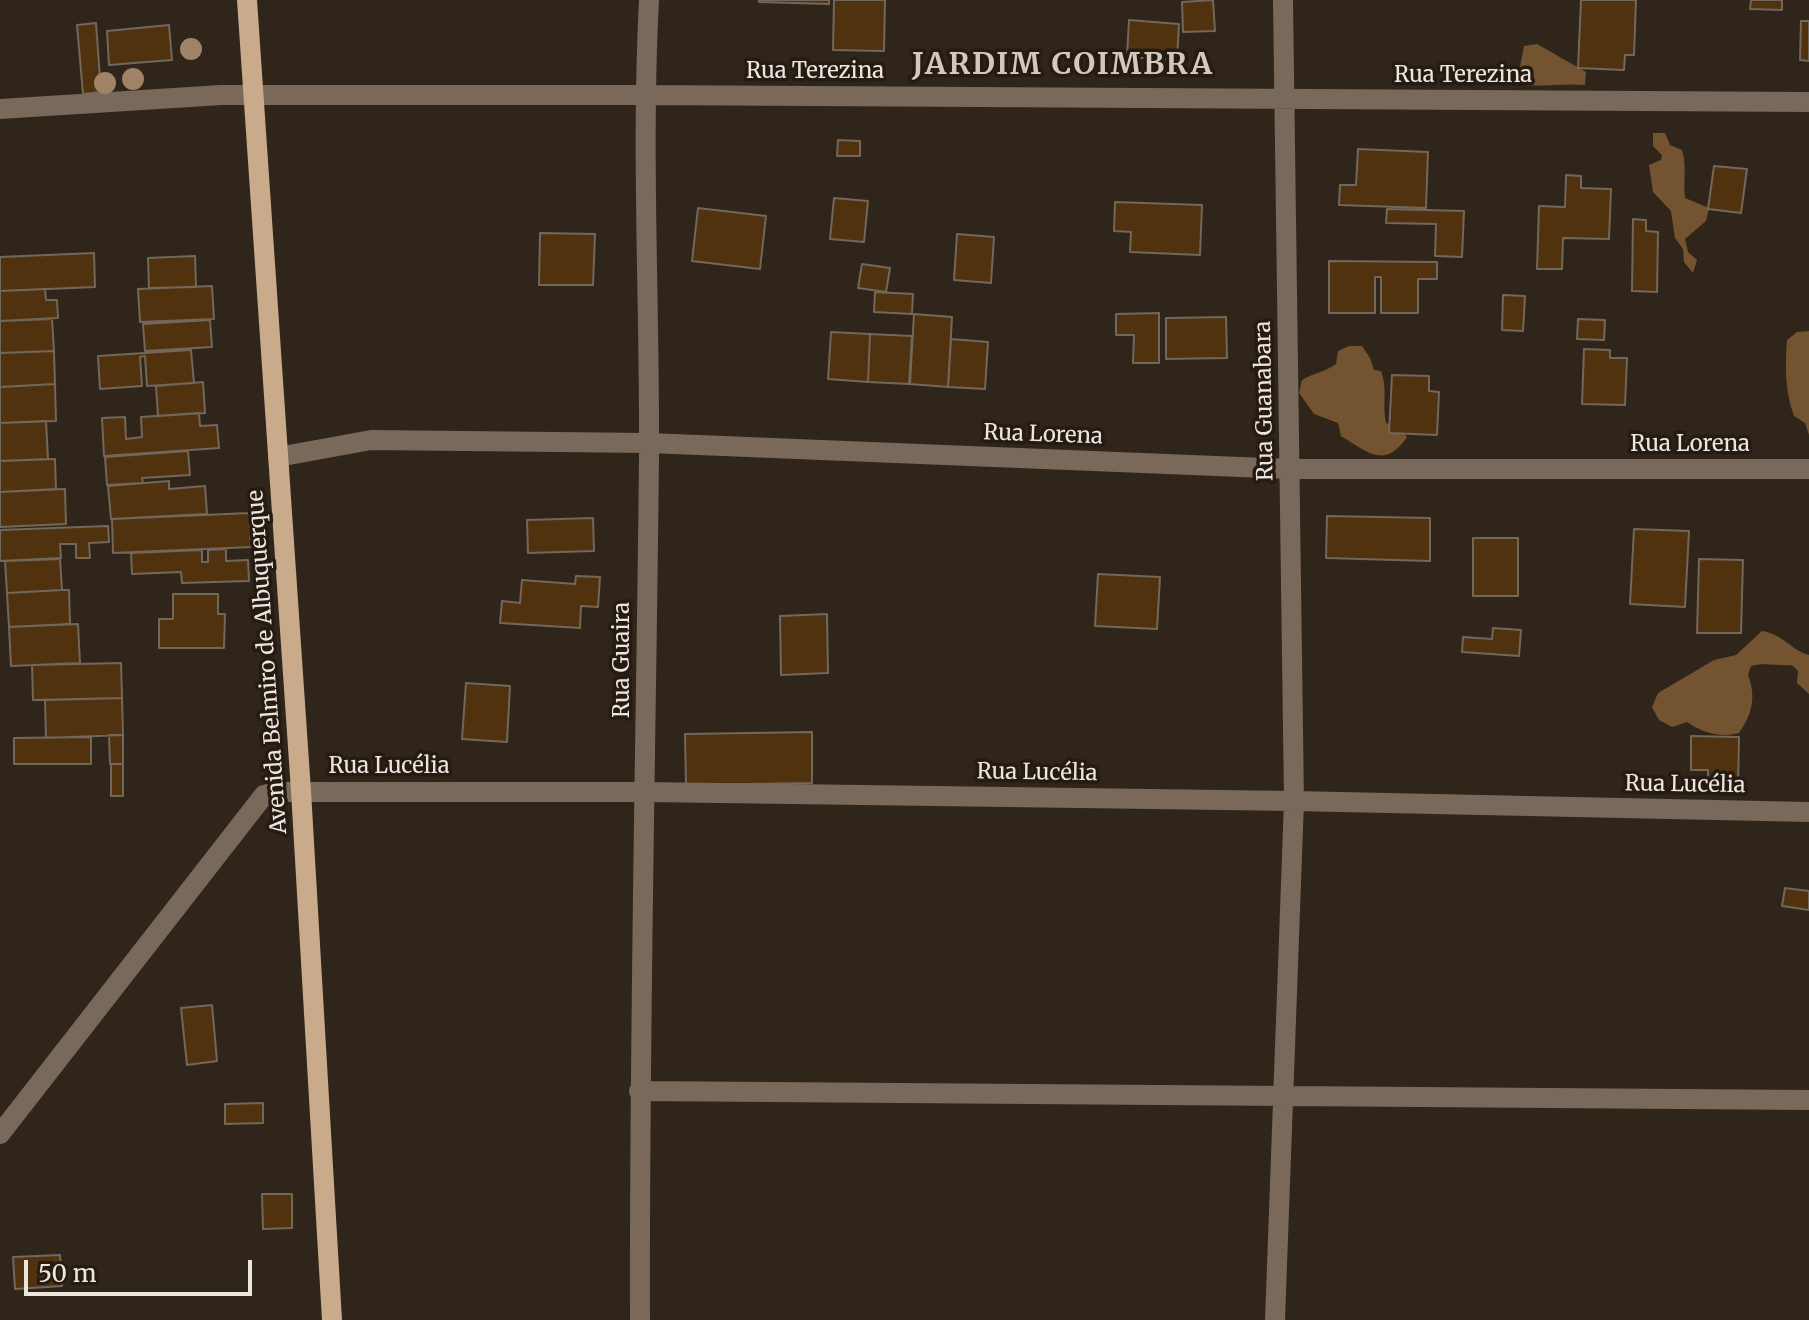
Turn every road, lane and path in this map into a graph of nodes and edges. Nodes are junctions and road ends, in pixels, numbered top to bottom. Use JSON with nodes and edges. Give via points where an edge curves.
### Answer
{"nodes":[{"id":1,"x":247,"y":0,"type":"edge"},
{"id":2,"x":649,"y":0,"type":"edge"},
{"id":3,"x":1283,"y":0,"type":"edge"},
{"id":4,"x":252,"y":95,"type":"junction"},
{"id":5,"x":644,"y":95,"type":"junction"},
{"id":6,"x":1285,"y":99,"type":"junction"},
{"id":7,"x":1809,"y":102,"type":"edge"},
{"id":8,"x":0,"y":109,"type":"edge"},
{"id":9,"x":649,"y":443,"type":"junction"},
{"id":10,"x":278,"y":457,"type":"junction"},
{"id":11,"x":1290,"y":469,"type":"junction"},
{"id":12,"x":1809,"y":469,"type":"edge"},
{"id":13,"x":301,"y":791,"type":"junction"},
{"id":14,"x":646,"y":792,"type":"junction"},
{"id":15,"x":1294,"y":801,"type":"junction"},
{"id":16,"x":1809,"y":812,"type":"edge"},
{"id":17,"x":639,"y":1091,"type":"junction"},
{"id":18,"x":1283,"y":1096,"type":"junction"},
{"id":19,"x":1809,"y":1100,"type":"edge"},
{"id":20,"x":0,"y":1134,"type":"edge"},
{"id":21,"x":332,"y":1320,"type":"edge"},
{"id":22,"x":640,"y":1320,"type":"edge"},
{"id":23,"x":1275,"y":1320,"type":"edge"}],
"edges":[{"from":1,"to":4,"type":"main road","name":"Avenida Belmiro de Albuquerque"},
{"from":2,"to":5,"type":"street","name":"Rua Guaira"},
{"from":3,"to":6,"type":"street","name":"Rua Guanabara"},
{"from":4,"to":5,"type":"street","name":"Rua Terezina"},
{"from":4,"to":8,"type":"street","name":"Rua Terezina"},
{"from":4,"to":10,"type":"main road","name":"Avenida Belmiro de Albuquerque"},
{"from":5,"to":6,"type":"street","name":"Rua Terezina"},
{"from":5,"to":9,"type":"street","name":"Rua Guaira"},
{"from":6,"to":7,"type":"street","name":"Rua Terezina"},
{"from":6,"to":11,"type":"street","name":"Rua Guanabara"},
{"from":9,"to":10,"type":"street","name":"Rua Lorena","via":[[371,440]]},
{"from":9,"to":11,"type":"street","name":"Rua Lorena"},
{"from":9,"to":14,"type":"street","name":"Rua Guaira"},
{"from":10,"to":13,"type":"main road","name":"Avenida Belmiro de Albuquerque"},
{"from":11,"to":12,"type":"street","name":"Rua Lorena"},
{"from":11,"to":15,"type":"street","name":"Rua Guanabara"},
{"from":13,"to":14,"type":"street","name":"Rua Lucélia"},
{"from":13,"to":20,"type":"street","name":"Rua Lucélia","via":[[264,795]]},
{"from":13,"to":21,"type":"main road","name":"Avenida Belmiro de Albuquerque"},
{"from":14,"to":15,"type":"street","name":"Rua Lucélia"},
{"from":14,"to":17,"type":"street","name":"Rua Guaira"},
{"from":15,"to":16,"type":"street","name":"Rua Lucélia"},
{"from":15,"to":18,"type":"street","name":"Rua Guanabara"},
{"from":17,"to":18,"type":"street"},
{"from":17,"to":22,"type":"street","name":"Rua Guaira"},
{"from":18,"to":19,"type":"street"},
{"from":18,"to":23,"type":"street","name":"Rua Guanabara"}]}
